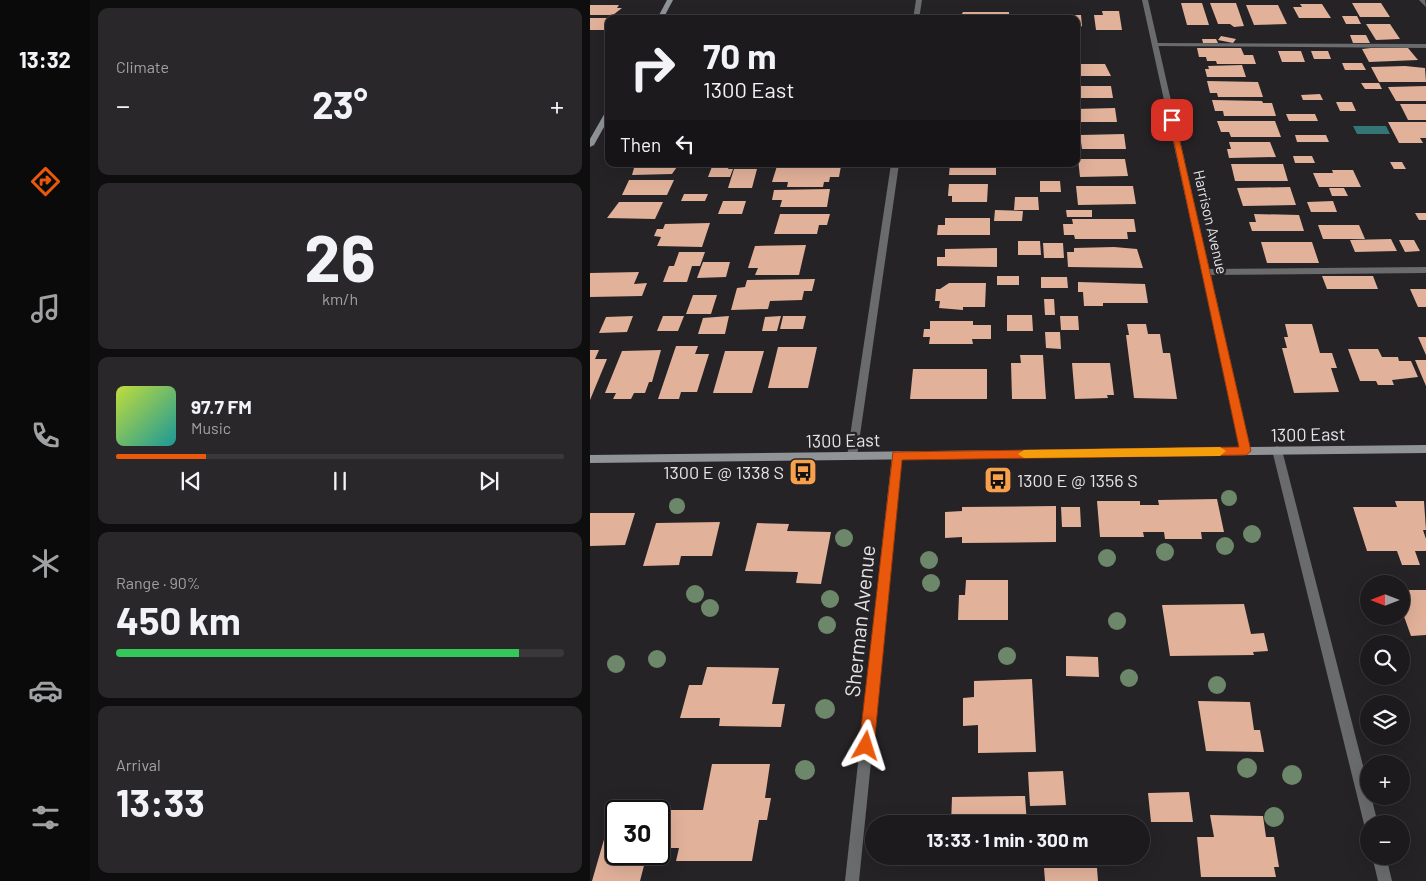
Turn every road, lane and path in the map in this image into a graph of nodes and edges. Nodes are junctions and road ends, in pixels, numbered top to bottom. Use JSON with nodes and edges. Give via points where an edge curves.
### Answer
{"nodes":[{"id":1,"x":670,"y":0,"type":"edge"},
{"id":2,"x":919,"y":0,"type":"edge"},
{"id":3,"x":1145,"y":0,"type":"edge"},
{"id":4,"x":1422,"y":0,"type":"edge"},
{"id":5,"x":1426,"y":6,"type":"edge"},
{"id":6,"x":662,"y":15,"type":"edge"},
{"id":7,"x":917,"y":15,"type":"edge"},
{"id":8,"x":1155,"y":45,"type":"junction"},
{"id":9,"x":1426,"y":46,"type":"edge"},
{"id":10,"x":605,"y":118,"type":"edge"},
{"id":11,"x":590,"y":145,"type":"edge"},
{"id":12,"x":895,"y":167,"type":"edge"},
{"id":13,"x":1426,"y":270,"type":"edge"},
{"id":14,"x":1206,"y":272,"type":"junction"},
{"id":15,"x":1426,"y":449,"type":"edge"},
{"id":16,"x":1277,"y":450,"type":"junction"},
{"id":17,"x":1246,"y":451,"type":"junction"},
{"id":18,"x":897,"y":455,"type":"junction"},
{"id":19,"x":852,"y":456,"type":"junction"},
{"id":20,"x":590,"y":459,"type":"edge"},
{"id":21,"x":1369,"y":815,"type":"edge"},
{"id":22,"x":1381,"y":865,"type":"edge"},
{"id":23,"x":852,"y":881,"type":"edge"},
{"id":24,"x":1385,"y":881,"type":"edge"}],
"edges":[{"from":1,"to":6,"type":"main road"},
{"from":2,"to":7,"type":"street"},
{"from":3,"to":8,"type":"street","name":"Harrison Avenue"},
{"from":4,"to":5,"type":"street"},
{"from":8,"to":9,"type":"street"},
{"from":8,"to":14,"type":"street","name":"Harrison Avenue"},
{"from":10,"to":11,"type":"main road"},
{"from":12,"to":19,"type":"street"},
{"from":13,"to":14,"type":"street"},
{"from":14,"to":17,"type":"street","name":"Harrison Avenue"},
{"from":15,"to":16,"type":"main road","name":"1300 East"},
{"from":16,"to":17,"type":"main road","name":"1300 East"},
{"from":16,"to":21,"type":"street"},
{"from":17,"to":18,"type":"main road","name":"1300 East"},
{"from":18,"to":19,"type":"main road","name":"1300 East"},
{"from":18,"to":23,"type":"street","name":"Sherman Avenue"},
{"from":19,"to":20,"type":"main road","name":"1300 East"},
{"from":22,"to":24,"type":"street"}]}
